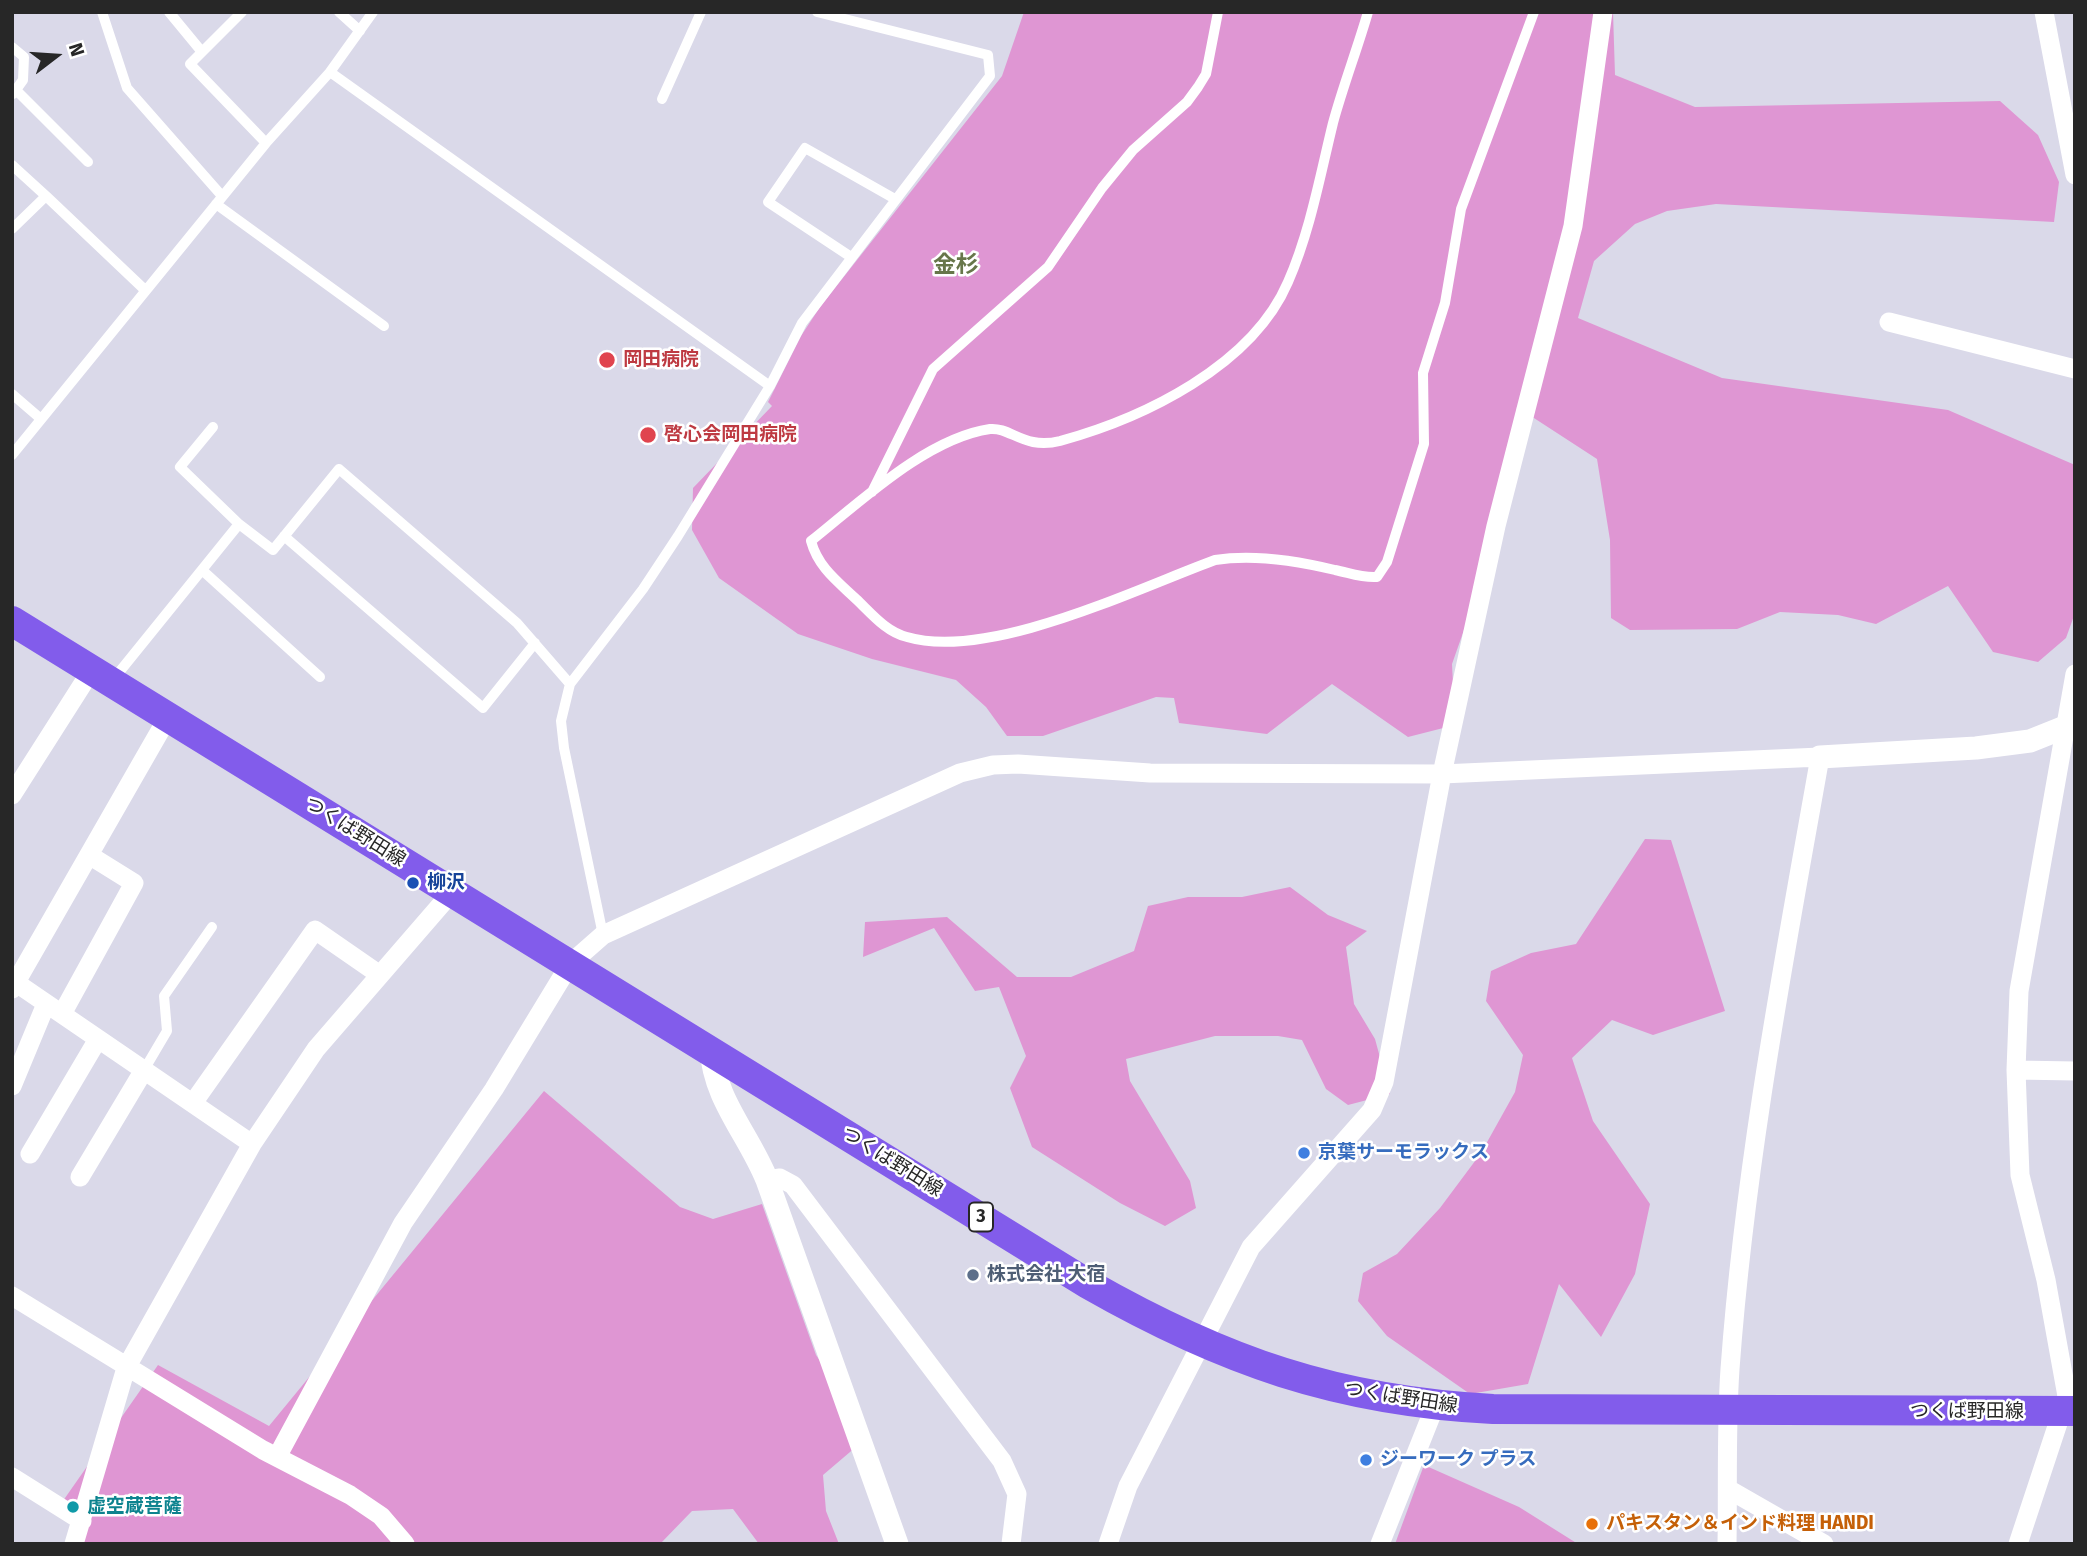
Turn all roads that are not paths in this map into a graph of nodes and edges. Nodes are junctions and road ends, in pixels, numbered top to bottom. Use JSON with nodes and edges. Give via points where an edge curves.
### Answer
{"nodes":[{"id":1,"x":102,"y":12,"type":"edge"},
{"id":2,"x":169,"y":12,"type":"edge"},
{"id":3,"x":242,"y":12,"type":"edge"},
{"id":4,"x":339,"y":12,"type":"edge"},
{"id":5,"x":373,"y":12,"type":"edge"},
{"id":6,"x":701,"y":12,"type":"edge"},
{"id":7,"x":817,"y":12,"type":"edge"},
{"id":8,"x":1218,"y":12,"type":"edge"},
{"id":9,"x":1368,"y":12,"type":"edge"},
{"id":10,"x":1534,"y":12,"type":"edge"},
{"id":11,"x":1603,"y":12,"type":"edge"},
{"id":12,"x":2045,"y":12,"type":"edge"},
{"id":13,"x":360,"y":31,"type":"junction"},
{"id":14,"x":12,"y":47,"type":"edge"},
{"id":15,"x":202,"y":52,"type":"junction"},
{"id":16,"x":330,"y":72,"type":"junction"},
{"id":17,"x":14,"y":92,"type":"edge"},
{"id":18,"x":662,"y":99,"type":"dead end"},
{"id":19,"x":266,"y":143,"type":"junction"},
{"id":20,"x":88,"y":162,"type":"dead end"},
{"id":21,"x":12,"y":165,"type":"edge"},
{"id":22,"x":2075,"y":176,"type":"edge"},
{"id":23,"x":46,"y":195,"type":"junction"},
{"id":24,"x":895,"y":199,"type":"junction"},
{"id":25,"x":219,"y":200,"type":"junction"},
{"id":26,"x":12,"y":229,"type":"edge"},
{"id":27,"x":850,"y":257,"type":"junction"},
{"id":28,"x":145,"y":290,"type":"junction"},
{"id":29,"x":1889,"y":322,"type":"dead end"},
{"id":30,"x":384,"y":326,"type":"dead end"},
{"id":31,"x":2075,"y":369,"type":"edge"},
{"id":32,"x":770,"y":386,"type":"junction"},
{"id":33,"x":12,"y":394,"type":"edge"},
{"id":34,"x":41,"y":419,"type":"junction"},
{"id":35,"x":213,"y":427,"type":"dead end"},
{"id":36,"x":12,"y":455,"type":"edge"},
{"id":37,"x":872,"y":492,"type":"junction"},
{"id":38,"x":239,"y":524,"type":"junction"},
{"id":39,"x":284,"y":536,"type":"junction"},
{"id":40,"x":202,"y":570,"type":"junction"},
{"id":41,"x":12,"y":621,"type":"edge"},
{"id":42,"x":535,"y":643,"type":"junction"},
{"id":43,"x":2075,"y":674,"type":"edge"},
{"id":44,"x":100,"y":677,"type":"junction"},
{"id":45,"x":320,"y":677,"type":"dead end"},
{"id":46,"x":570,"y":684,"type":"junction"},
{"id":47,"x":168,"y":717,"type":"junction"},
{"id":48,"x":2069,"y":726,"type":"edge"},
{"id":49,"x":1820,"y":757,"type":"junction"},
{"id":50,"x":1442,"y":774,"type":"junction"},
{"id":51,"x":12,"y":795,"type":"edge"},
{"id":52,"x":89,"y":855,"type":"junction"},
{"id":53,"x":452,"y":892,"type":"junction"},
{"id":54,"x":212,"y":927,"type":"dead end"},
{"id":55,"x":603,"y":935,"type":"junction"},
{"id":56,"x":570,"y":964,"type":"junction"},
{"id":57,"x":380,"y":975,"type":"junction"},
{"id":58,"x":13,"y":984,"type":"edge"},
{"id":59,"x":54,"y":1009,"type":"junction"},
{"id":60,"x":98,"y":1039,"type":"junction"},
{"id":61,"x":710,"y":1048,"type":"junction"},
{"id":62,"x":144,"y":1070,"type":"junction"},
{"id":63,"x":2017,"y":1070,"type":"junction"},
{"id":64,"x":2075,"y":1071,"type":"edge"},
{"id":65,"x":12,"y":1086,"type":"edge"},
{"id":66,"x":192,"y":1103,"type":"junction"},
{"id":67,"x":252,"y":1144,"type":"junction"},
{"id":68,"x":30,"y":1154,"type":"dead end"},
{"id":69,"x":80,"y":1177,"type":"dead end"},
{"id":70,"x":767,"y":1180,"type":"junction"},
{"id":71,"x":12,"y":1296,"type":"edge"},
{"id":72,"x":1202,"y":1344,"type":"junction"},
{"id":73,"x":126,"y":1368,"type":"junction"},
{"id":74,"x":1435,"y":1406,"type":"junction"},
{"id":75,"x":1730,"y":1410,"type":"junction"},
{"id":76,"x":2069,"y":1411,"type":"edge"},
{"id":77,"x":277,"y":1457,"type":"junction"},
{"id":78,"x":12,"y":1478,"type":"edge"},
{"id":79,"x":1728,"y":1489,"type":"junction"},
{"id":80,"x":82,"y":1521,"type":"junction"},
{"id":81,"x":74,"y":1544,"type":"edge"},
{"id":82,"x":405,"y":1544,"type":"edge"},
{"id":83,"x":897,"y":1544,"type":"edge"},
{"id":84,"x":1011,"y":1544,"type":"edge"},
{"id":85,"x":1108,"y":1544,"type":"edge"},
{"id":86,"x":1380,"y":1544,"type":"edge"},
{"id":87,"x":1727,"y":1544,"type":"edge"},
{"id":88,"x":1824,"y":1544,"type":"edge"},
{"id":89,"x":2018,"y":1544,"type":"edge"}],
"edges":[{"from":1,"to":25,"type":"lane","via":[[127,88]]},
{"from":2,"to":15,"type":"lane"},
{"from":3,"to":15,"type":"lane"},
{"from":4,"to":13,"type":"lane"},
{"from":5,"to":13,"type":"lane"},
{"from":6,"to":18,"type":"lane"},
{"from":7,"to":24,"type":"lane","via":[[988,55],[990,76]]},
{"from":8,"to":37,"type":"lane","via":[[1206,74],[1198,88],[1133,150],[1048,267],[933,369]]},
{"from":9,"to":37,"type":"lane","via":[[1288,283],[1264,321],[1221,366],[1122,422],[1057,442],[1032,444],[993,429],[968,434],[921,458]]},
{"from":10,"to":37,"type":"lane","via":[[1461,209],[1445,303],[1423,373],[1424,444],[1387,562],[1377,577],[1236,556],[1055,620],[977,640],[920,640],[891,630],[816,559],[811,541]]},
{"from":11,"to":50,"type":"street","via":[[1573,226],[1499,515]]},
{"from":12,"to":22,"type":"street"},
{"from":13,"to":16,"type":"lane"},
{"from":14,"to":17,"type":"lane","via":[[24,57],[23,80]]},
{"from":15,"to":19,"type":"lane","via":[[190,64]]},
{"from":16,"to":19,"type":"lane"},
{"from":16,"to":32,"type":"lane"},
{"from":17,"to":20,"type":"lane"},
{"from":19,"to":25,"type":"lane"},
{"from":21,"to":23,"type":"lane"},
{"from":23,"to":26,"type":"lane"},
{"from":23,"to":28,"type":"lane"},
{"from":24,"to":27,"type":"lane"},
{"from":24,"to":27,"type":"lane","via":[[805,148],[768,202]]},
{"from":25,"to":28,"type":"lane"},
{"from":25,"to":30,"type":"lane"},
{"from":27,"to":32,"type":"lane","via":[[802,323]]},
{"from":28,"to":34,"type":"lane"},
{"from":29,"to":31,"type":"street"},
{"from":32,"to":46,"type":"lane","via":[[643,589]]},
{"from":33,"to":34,"type":"lane"},
{"from":34,"to":36,"type":"lane"},
{"from":35,"to":38,"type":"lane","via":[[180,467]]},
{"from":38,"to":39,"type":"lane","via":[[273,550]]},
{"from":38,"to":40,"type":"lane"},
{"from":39,"to":42,"type":"lane","via":[[483,708]]},
{"from":39,"to":42,"type":"lane","via":[[340,469]]},
{"from":40,"to":44,"type":"lane"},
{"from":40,"to":45,"type":"lane"},
{"from":41,"to":44,"type":"main road","name":"つくば野田線","number":"3"},
{"from":42,"to":46,"type":"lane"},
{"from":43,"to":48,"type":"street"},
{"from":44,"to":47,"type":"main road","name":"つくば野田線","number":"3"},
{"from":44,"to":51,"type":"street"},
{"from":46,"to":55,"type":"lane","via":[[561,721],[564,747]]},
{"from":47,"to":52,"type":"street"},
{"from":47,"to":53,"type":"main road","name":"つくば野田線","number":"3"},
{"from":48,"to":49,"type":"street","via":[[2030,741],[1976,748]]},
{"from":48,"to":63,"type":"street","via":[[2019,991]]},
{"from":49,"to":50,"type":"street"},
{"from":49,"to":75,"type":"street","via":[[1748,1184]]},
{"from":50,"to":55,"type":"street","via":[[1150,773],[993,765],[960,773]]},
{"from":50,"to":72,"type":"street","via":[[1384,1082],[1372,1110],[1251,1247]]},
{"from":52,"to":58,"type":"street"},
{"from":52,"to":59,"type":"street","via":[[134,883]]},
{"from":53,"to":56,"type":"main road","name":"つくば野田線","number":"3"},
{"from":53,"to":57,"type":"street"},
{"from":54,"to":62,"type":"lane","via":[[164,996],[167,1031]]},
{"from":55,"to":56,"type":"street"},
{"from":56,"to":61,"type":"main road","name":"つくば野田線","number":"3"},
{"from":56,"to":77,"type":"street","via":[[495,1089],[403,1223]]},
{"from":57,"to":66,"type":"street","via":[[314,930]]},
{"from":57,"to":67,"type":"street","via":[[316,1049]]},
{"from":58,"to":59,"type":"street"},
{"from":59,"to":60,"type":"street"},
{"from":59,"to":65,"type":"street"},
{"from":60,"to":62,"type":"street"},
{"from":60,"to":68,"type":"street"},
{"from":61,"to":70,"type":"street","via":[[717,1087]]},
{"from":61,"to":72,"type":"main road","name":"つくば野田線","number":"3","via":[[1088,1284]]},
{"from":62,"to":66,"type":"street"},
{"from":62,"to":69,"type":"street"},
{"from":63,"to":64,"type":"street"},
{"from":63,"to":76,"type":"street","via":[[2017,1157]]},
{"from":66,"to":67,"type":"street"},
{"from":67,"to":73,"type":"street"},
{"from":70,"to":83,"type":"street"},
{"from":70,"to":84,"type":"street","via":[[780,1178],[793,1185],[1002,1461],[1017,1494]]},
{"from":71,"to":73,"type":"street"},
{"from":72,"to":74,"type":"main road","name":"つくば野田線","number":"3","via":[[1303,1380]]},
{"from":72,"to":85,"type":"street","via":[[1128,1486]]},
{"from":73,"to":77,"type":"street"},
{"from":73,"to":80,"type":"street"},
{"from":74,"to":75,"type":"main road","name":"つくば野田線","number":"3"},
{"from":74,"to":86,"type":"street"},
{"from":75,"to":76,"type":"main road","name":"つくば野田線","number":"3"},
{"from":75,"to":79,"type":"street"},
{"from":76,"to":89,"type":"street"},
{"from":77,"to":82,"type":"street","via":[[381,1516]]},
{"from":78,"to":80,"type":"street"},
{"from":79,"to":87,"type":"street"},
{"from":79,"to":88,"type":"street"},
{"from":80,"to":81,"type":"street"}]}
